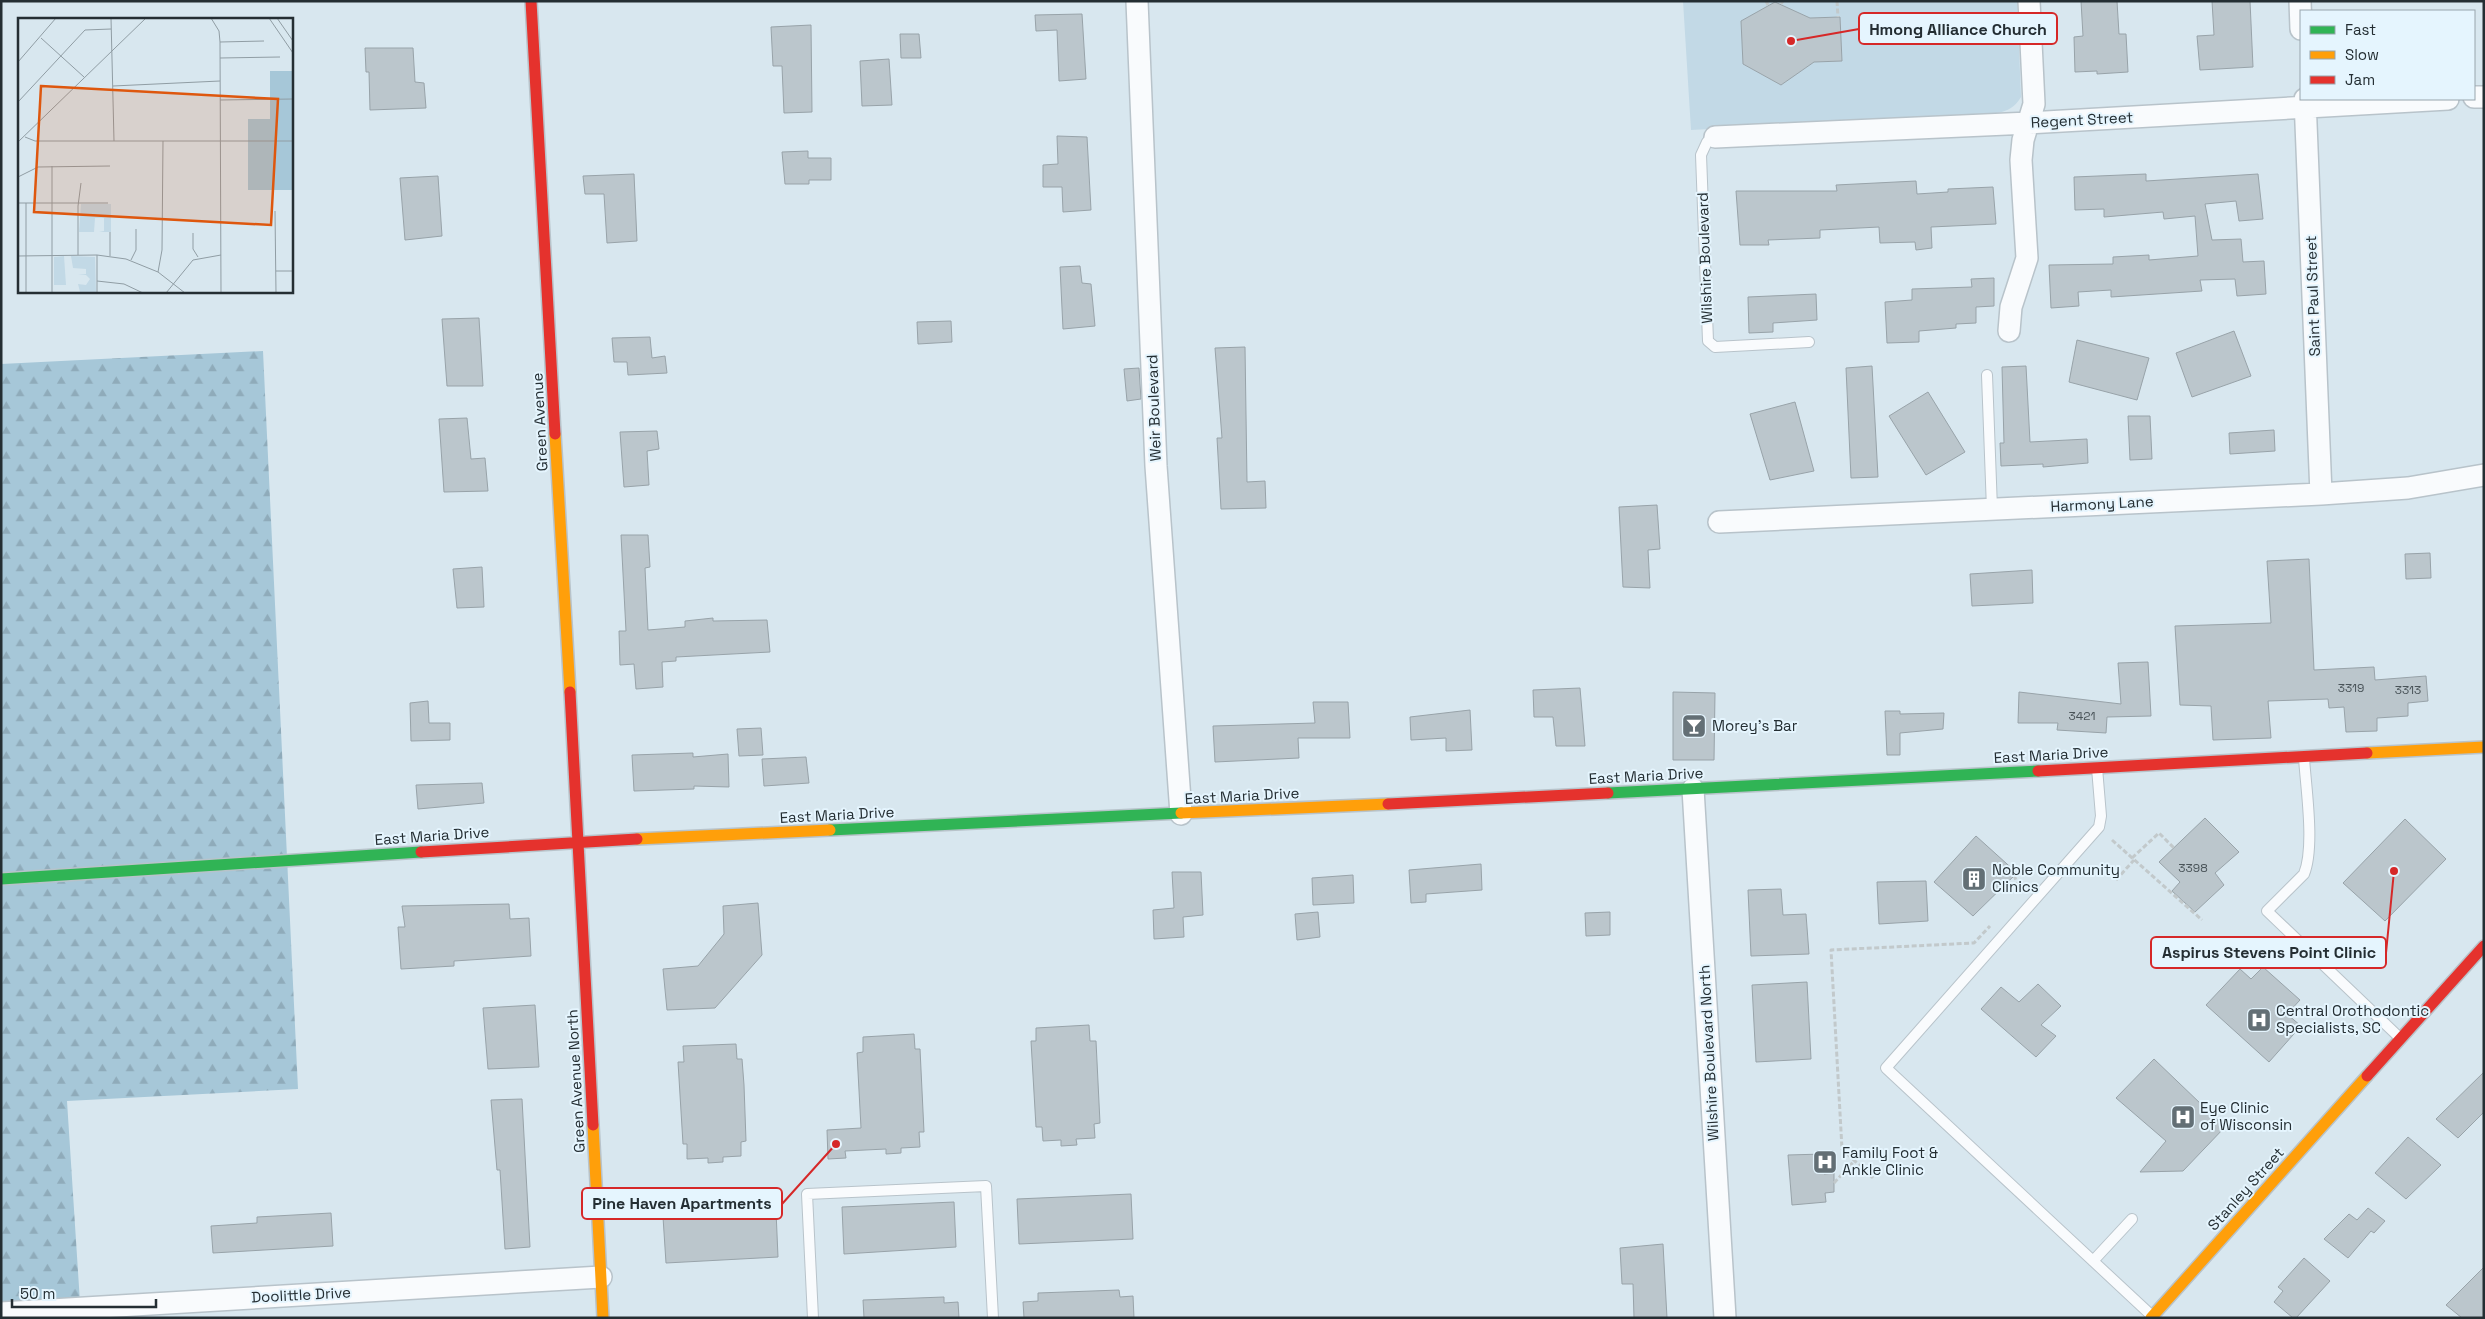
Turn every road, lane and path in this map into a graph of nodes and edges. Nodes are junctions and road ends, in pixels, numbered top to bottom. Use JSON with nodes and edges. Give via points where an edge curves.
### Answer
{"nodes":[{"id":1,"x":531,"y":1,"type":"edge"},
{"id":2,"x":1137,"y":1,"type":"edge"},
{"id":3,"x":1766,"y":1,"type":"edge"},
{"id":4,"x":1837,"y":1,"type":"edge"},
{"id":5,"x":2029,"y":1,"type":"edge"},
{"id":6,"x":1768,"y":5,"type":"dead end"},
{"id":7,"x":1838,"y":17,"type":"dead end"},
{"id":8,"x":2412,"y":100,"type":"edge"},
{"id":9,"x":2305,"y":103,"type":"edge"},
{"id":10,"x":2029,"y":122,"type":"junction"},
{"id":11,"x":1715,"y":137,"type":"joint"},
{"id":12,"x":2009,"y":331,"type":"dead end"},
{"id":13,"x":1809,"y":342,"type":"dead end"},
{"id":14,"x":1987,"y":375,"type":"dead end"},
{"id":15,"x":2484,"y":475,"type":"edge"},
{"id":16,"x":2320,"y":494,"type":"junction"},
{"id":17,"x":1992,"y":509,"type":"junction"},
{"id":18,"x":1719,"y":522,"type":"dead end"},
{"id":19,"x":2484,"y":747,"type":"edge"},
{"id":20,"x":2304,"y":756,"type":"junction"},
{"id":21,"x":2097,"y":767,"type":"junction"},
{"id":22,"x":1693,"y":789,"type":"junction"},
{"id":23,"x":1181,"y":814,"type":"junction"},
{"id":24,"x":2112,"y":840,"type":"dead end"},
{"id":25,"x":578,"y":842,"type":"junction"},
{"id":26,"x":2174,"y":848,"type":"dead end"},
{"id":27,"x":2133,"y":859,"type":"junction"},
{"id":28,"x":2014,"y":875,"type":"dead end"},
{"id":29,"x":1,"y":879,"type":"edge"},
{"id":30,"x":2116,"y":880,"type":"dead end"},
{"id":31,"x":2027,"y":886,"type":"dead end"},
{"id":32,"x":2021,"y":893,"type":"junction"},
{"id":33,"x":2014,"y":900,"type":"dead end"},
{"id":34,"x":2202,"y":920,"type":"dead end"},
{"id":35,"x":1994,"y":921,"type":"dead end"},
{"id":36,"x":2484,"y":946,"type":"edge"},
{"id":37,"x":2401,"y":1039,"type":"junction"},
{"id":38,"x":1854,"y":1160,"type":"junction"},
{"id":39,"x":1873,"y":1178,"type":"dead end"},
{"id":40,"x":1834,"y":1184,"type":"dead end"},
{"id":41,"x":2132,"y":1220,"type":"dead end"},
{"id":42,"x":2093,"y":1261,"type":"junction"},
{"id":43,"x":601,"y":1277,"type":"junction"},
{"id":44,"x":1,"y":1313,"type":"edge"},
{"id":45,"x":2151,"y":1317,"type":"edge"},
{"id":46,"x":603,"y":1318,"type":"edge"},
{"id":47,"x":813,"y":1318,"type":"edge"},
{"id":48,"x":993,"y":1318,"type":"edge"},
{"id":49,"x":1725,"y":1318,"type":"edge"}],
"edges":[{"from":1,"to":25,"type":"street","name":"Green Avenue"},
{"from":2,"to":23,"type":"street","name":"Weir Boulevard","via":[[1156,466]]},
{"from":3,"to":6,"type":"path"},
{"from":4,"to":7,"type":"path"},
{"from":5,"to":10,"type":"street","via":[[2034,104]]},
{"from":8,"to":9,"type":"street","name":"Regent Street"},
{"from":9,"to":10,"type":"street","name":"Regent Street"},
{"from":9,"to":16,"type":"street","name":"Saint Paul Street"},
{"from":10,"to":11,"type":"street","name":"Regent Street"},
{"from":10,"to":12,"type":"street","via":[[2021,160],[2027,258],[2011,307]]},
{"from":11,"to":13,"type":"lane","name":"Wilshire Boulevard","via":[[1707,142],[1700,156],[1708,341],[1715,347]]},
{"from":14,"to":17,"type":"lane"},
{"from":15,"to":16,"type":"street","name":"Harmony Lane","via":[[2408,488]]},
{"from":16,"to":17,"type":"street","name":"Harmony Lane"},
{"from":17,"to":18,"type":"street","name":"Harmony Lane"},
{"from":19,"to":20,"type":"street","name":"East Maria Drive"},
{"from":20,"to":21,"type":"street","name":"East Maria Drive"},
{"from":20,"to":37,"type":"lane","via":[[2309,845],[2307,867],[2267,911]]},
{"from":21,"to":22,"type":"street","name":"East Maria Drive"},
{"from":21,"to":42,"type":"lane","via":[[2099,827],[1886,1068]]},
{"from":22,"to":23,"type":"street","name":"East Maria Drive"},
{"from":22,"to":49,"type":"street","name":"Wilshire Boulevard North"},
{"from":23,"to":25,"type":"street","name":"East Maria Drive"},
{"from":24,"to":27,"type":"path"},
{"from":25,"to":29,"type":"street","name":"East Maria Drive"},
{"from":25,"to":43,"type":"street","name":"Green Avenue North"},
{"from":26,"to":27,"type":"path","via":[[2159,833]]},
{"from":27,"to":30,"type":"path"},
{"from":27,"to":34,"type":"path"},
{"from":28,"to":32,"type":"path"},
{"from":31,"to":32,"type":"path"},
{"from":32,"to":33,"type":"path"},
{"from":35,"to":38,"type":"path","via":[[1974,943],[1831,950],[1842,1149]]},
{"from":36,"to":37,"type":"street","name":"Stanley Street"},
{"from":37,"to":45,"type":"street","name":"Stanley Street"},
{"from":38,"to":39,"type":"path"},
{"from":38,"to":40,"type":"path"},
{"from":41,"to":42,"type":"lane"},
{"from":42,"to":45,"type":"lane"},
{"from":43,"to":44,"type":"street","name":"Doolittle Drive"},
{"from":43,"to":46,"type":"street","name":"Green Avenue North"},
{"from":47,"to":48,"type":"lane","via":[[807,1194],[986,1186]]}]}
